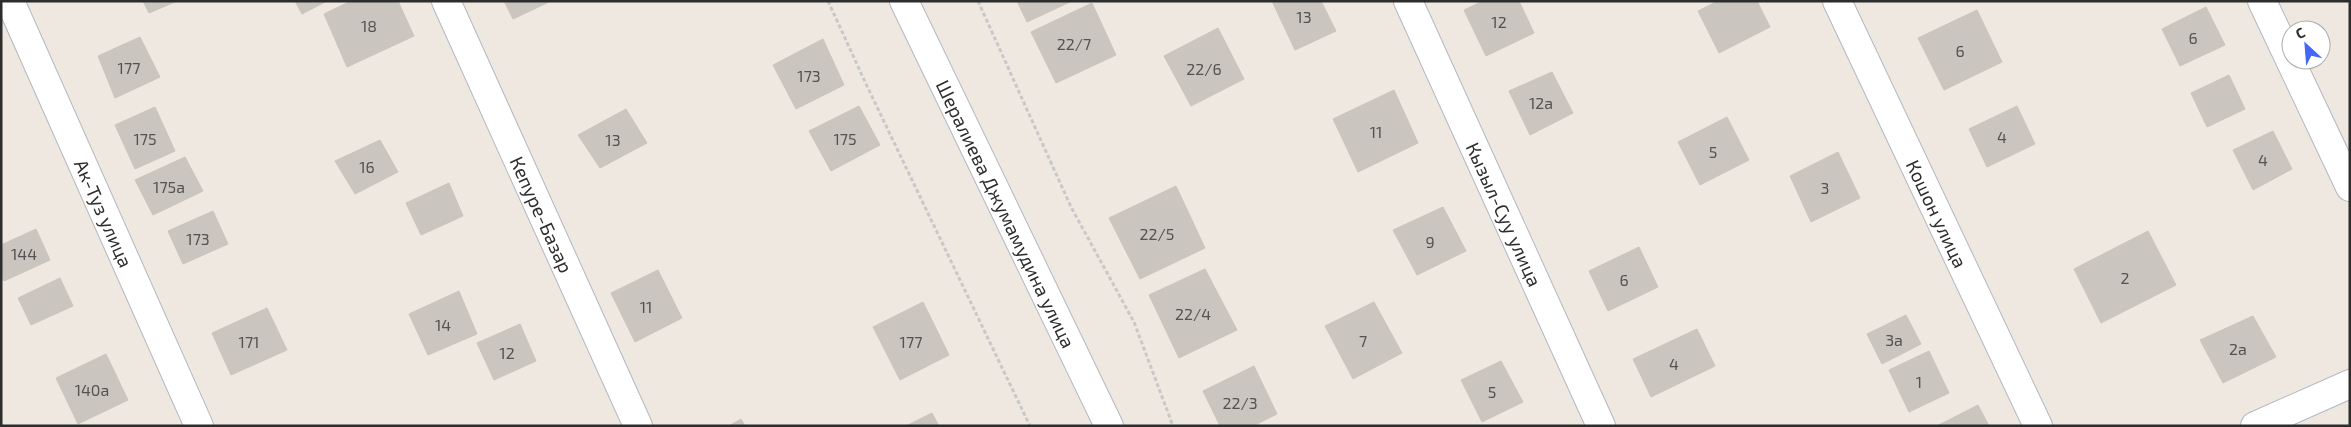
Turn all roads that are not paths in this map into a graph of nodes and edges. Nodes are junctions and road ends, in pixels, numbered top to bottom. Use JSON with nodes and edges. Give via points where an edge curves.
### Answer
{"nodes":[{"id":1,"x":10,"y":1,"type":"edge"},
{"id":2,"x":446,"y":1,"type":"edge"},
{"id":3,"x":904,"y":1,"type":"edge"},
{"id":4,"x":1408,"y":1,"type":"edge"},
{"id":5,"x":1837,"y":1,"type":"edge"},
{"id":6,"x":2262,"y":1,"type":"edge"},
{"id":7,"x":2350,"y":187,"type":"edge"},
{"id":8,"x":2350,"y":384,"type":"edge"},
{"id":9,"x":199,"y":426,"type":"edge"},
{"id":10,"x":638,"y":426,"type":"edge"},
{"id":11,"x":1109,"y":426,"type":"edge"},
{"id":12,"x":1601,"y":426,"type":"edge"},
{"id":13,"x":2038,"y":426,"type":"edge"},
{"id":14,"x":2255,"y":426,"type":"edge"}],
"edges":[{"from":1,"to":9,"type":"street","name":"Ак-Туз улица"},
{"from":2,"to":10,"type":"street","name":"Кепуре-Базар"},
{"from":3,"to":11,"type":"street","name":"Шералиева Джумамудина улица"},
{"from":4,"to":12,"type":"street","name":"Кызыл-Суу улица"},
{"from":5,"to":13,"type":"street","name":"Кошон улица"},
{"from":6,"to":7,"type":"street"},
{"from":8,"to":14,"type":"street"}]}
